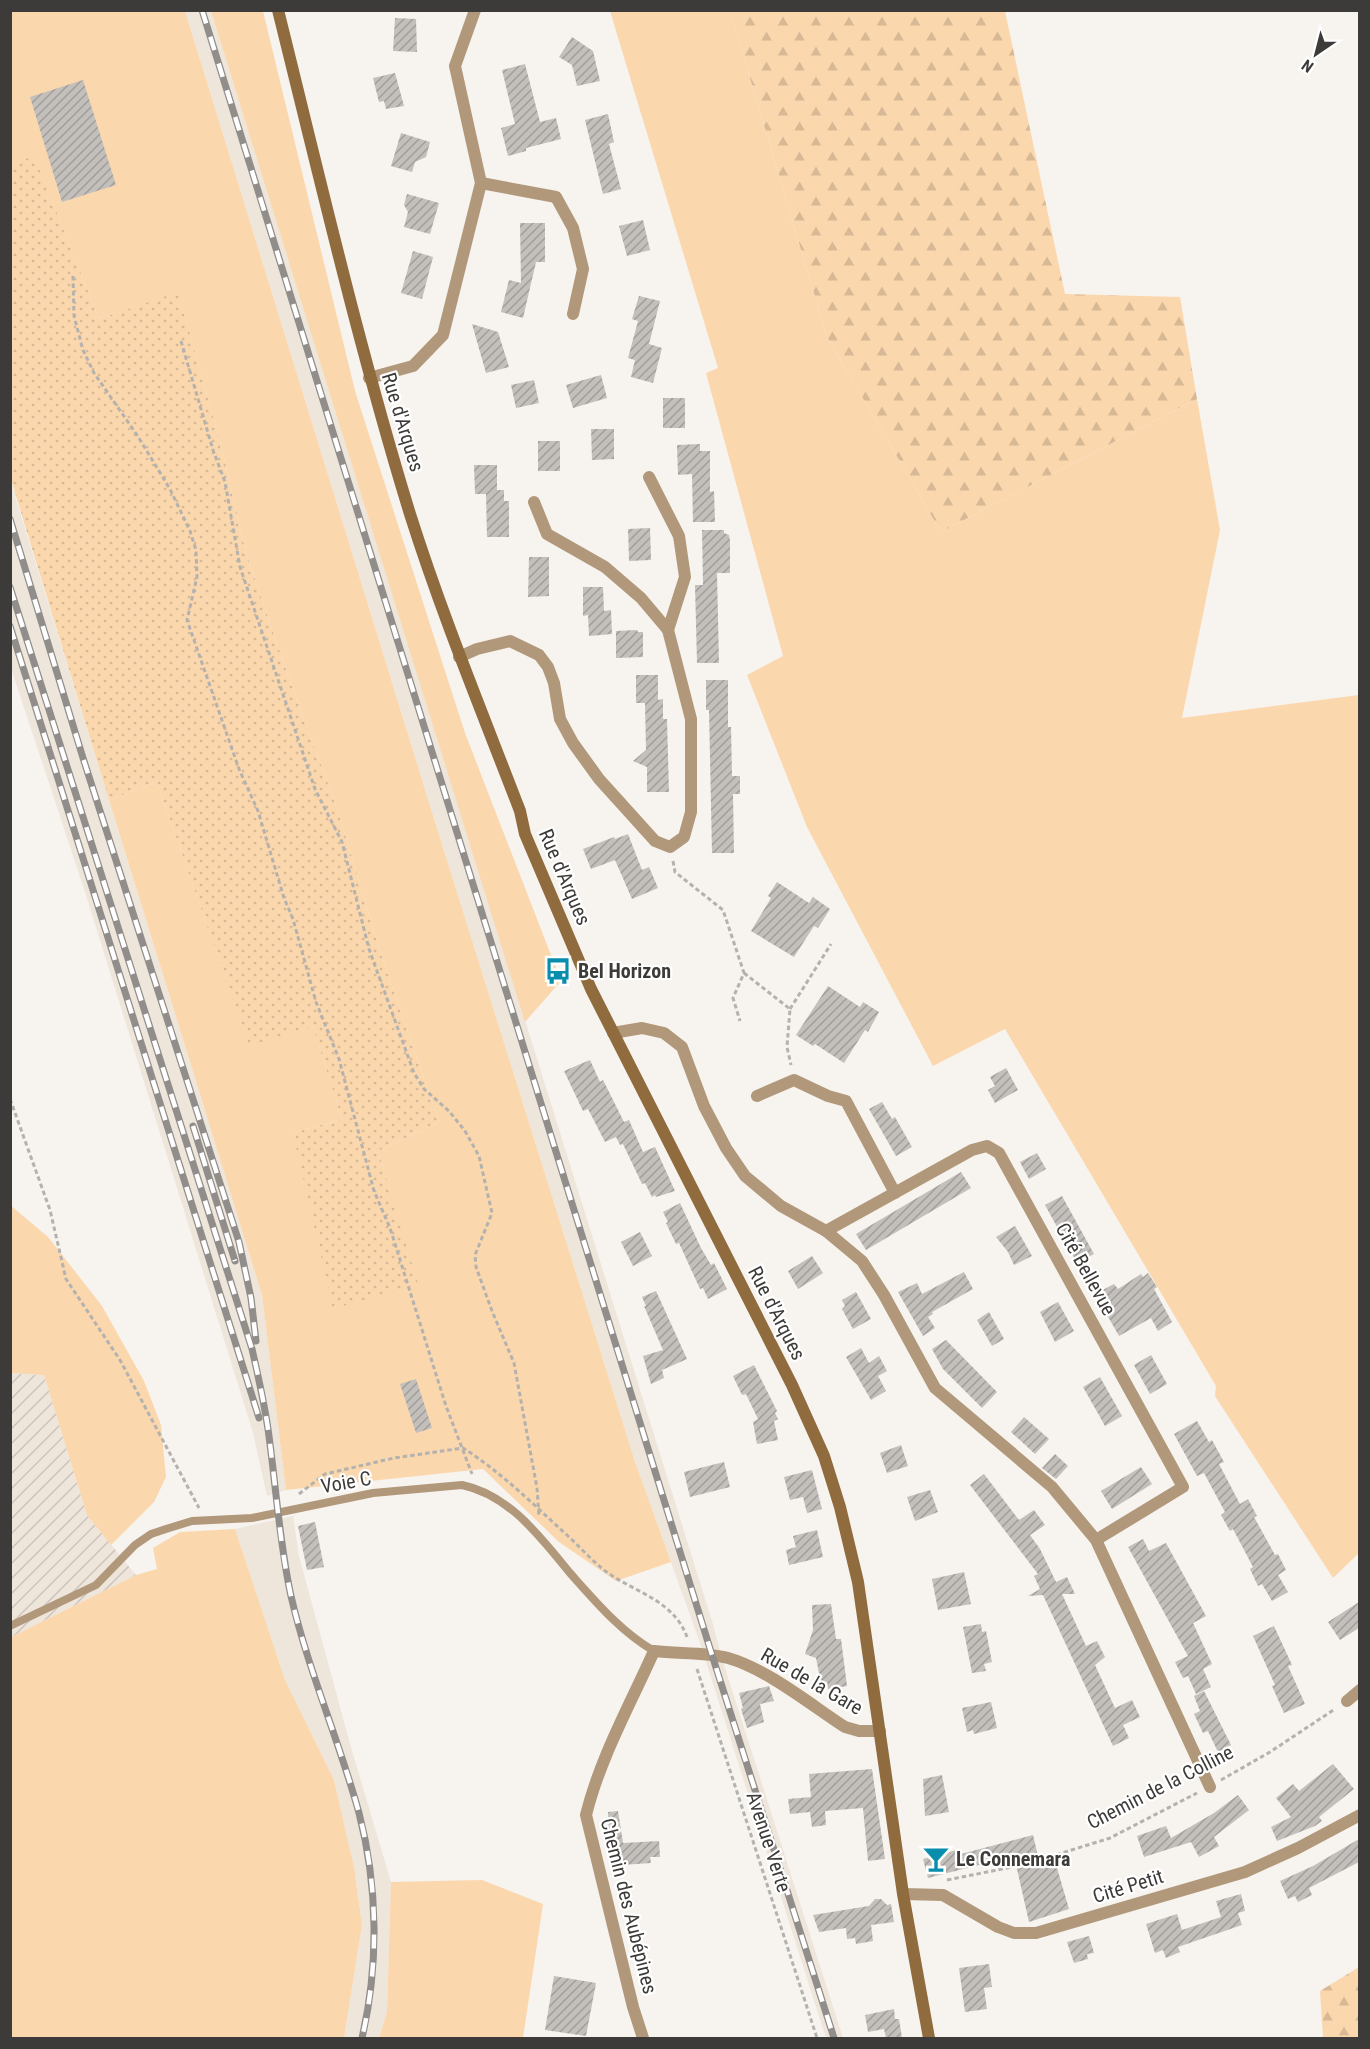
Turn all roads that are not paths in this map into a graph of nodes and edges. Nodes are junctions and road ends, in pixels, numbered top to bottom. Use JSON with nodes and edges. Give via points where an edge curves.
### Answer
{"nodes":[{"id":1,"x":278,"y":10,"type":"edge"},
{"id":2,"x":475,"y":10,"type":"edge"},
{"id":3,"x":481,"y":183,"type":"junction"},
{"id":4,"x":573,"y":314,"type":"dead end"},
{"id":5,"x":369,"y":378,"type":"junction"},
{"id":6,"x":649,"y":477,"type":"dead end"},
{"id":7,"x":534,"y":502,"type":"dead end"},
{"id":8,"x":668,"y":630,"type":"junction"},
{"id":9,"x":459,"y":657,"type":"junction"},
{"id":10,"x":613,"y":1034,"type":"junction"},
{"id":11,"x":757,"y":1096,"type":"dead end"},
{"id":12,"x":895,"y":1193,"type":"junction"},
{"id":13,"x":826,"y":1231,"type":"junction"},
{"id":14,"x":1096,"y":1540,"type":"junction"},
{"id":15,"x":10,"y":1626,"type":"edge"},
{"id":16,"x":654,"y":1651,"type":"junction"},
{"id":17,"x":1359,"y":1690,"type":"edge"},
{"id":18,"x":1347,"y":1701,"type":"road end"},
{"id":19,"x":880,"y":1731,"type":"junction"},
{"id":20,"x":1210,"y":1787,"type":"road end"},
{"id":21,"x":1359,"y":1815,"type":"edge"},
{"id":22,"x":903,"y":1894,"type":"junction"},
{"id":23,"x":644,"y":2038,"type":"edge"},
{"id":24,"x":929,"y":2038,"type":"edge"}],
"edges":[{"from":1,"to":5,"type":"main road","name":"Rue d'Arques"},
{"from":2,"to":3,"type":"street","via":[[455,66]]},
{"from":3,"to":4,"type":"street","via":[[556,197],[573,228],[583,269]]},
{"from":3,"to":5,"type":"street","via":[[443,335],[413,366]]},
{"from":5,"to":9,"type":"main road","name":"Rue d'Arques"},
{"from":6,"to":8,"type":"street","via":[[679,536],[684,577]]},
{"from":7,"to":8,"type":"street","via":[[547,534],[605,567],[641,598]]},
{"from":8,"to":9,"type":"street","via":[[691,719],[691,812],[684,837],[670,847],[655,841],[573,744],[560,719],[549,667],[539,655],[510,641]]},
{"from":9,"to":10,"type":"main road","name":"Rue d'Arques","via":[[520,811],[525,834]]},
{"from":10,"to":13,"type":"street","via":[[642,1028],[664,1033],[682,1047],[704,1106],[745,1176],[782,1206]]},
{"from":10,"to":19,"type":"main road","name":"Rue d'Arques","via":[[792,1385],[824,1456],[858,1582]]},
{"from":11,"to":12,"type":"street","via":[[794,1080],[846,1101]]},
{"from":12,"to":13,"type":"street","name":"Cité Bellevue"},
{"from":12,"to":14,"type":"street","name":"Cité Bellevue","via":[[972,1150],[987,1146],[999,1153],[1183,1487]]},
{"from":13,"to":14,"type":"street","via":[[861,1261],[935,1388],[1052,1487]]},
{"from":14,"to":20,"type":"street"},
{"from":15,"to":16,"type":"lane","name":"Voie C","via":[[96,1585],[135,1545],[166,1529],[192,1521],[258,1516],[373,1493],[462,1485],[499,1499],[541,1537],[623,1629]]},
{"from":16,"to":19,"type":"street","name":"Rue de la Gare","via":[[712,1655],[740,1662],[845,1727]]},
{"from":16,"to":23,"type":"street","name":"Chemin des Aubépines","via":[[604,1761],[585,1815]]},
{"from":17,"to":18,"type":"street"},
{"from":19,"to":22,"type":"main road","name":"Rue d'Arques"},
{"from":21,"to":22,"type":"street","name":"Cité Petit","via":[[1245,1872],[1036,1933],[1014,1933],[998,1927],[943,1894]]},
{"from":22,"to":24,"type":"main road","name":"Rue d'Arques"}]}
